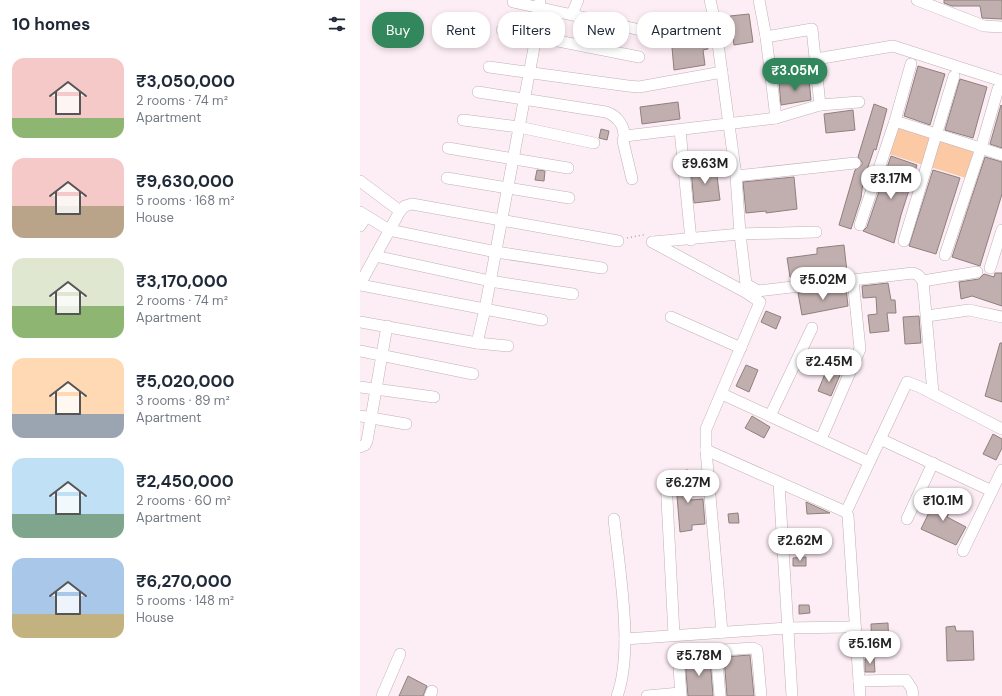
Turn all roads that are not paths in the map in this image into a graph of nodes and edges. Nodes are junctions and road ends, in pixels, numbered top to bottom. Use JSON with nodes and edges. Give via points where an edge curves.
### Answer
{"nodes":[{"id":1,"x":578,"y":0,"type":"edge"},
{"id":2,"x":710,"y":0,"type":"edge"},
{"id":3,"x":760,"y":0,"type":"edge"},
{"id":4,"x":916,"y":0,"type":"edge"},
{"id":5,"x":513,"y":2,"type":"dead end"},
{"id":6,"x":540,"y":3,"type":"edge"},
{"id":7,"x":713,"y":12,"type":"edge"},
{"id":8,"x":572,"y":14,"type":"junction"},
{"id":9,"x":637,"y":28,"type":"edge"},
{"id":10,"x":1000,"y":31,"type":"edge"},
{"id":11,"x":766,"y":37,"type":"junction"},
{"id":12,"x":565,"y":43,"type":"edge"},
{"id":13,"x":534,"y":48,"type":"edge"},
{"id":14,"x":719,"y":48,"type":"edge"},
{"id":15,"x":639,"y":57,"type":"dead end"},
{"id":16,"x":816,"y":59,"type":"junction"},
{"id":17,"x":911,"y":64,"type":"dead end"},
{"id":18,"x":489,"y":67,"type":"dead end"},
{"id":19,"x":722,"y":72,"type":"junction"},
{"id":20,"x":529,"y":73,"type":"junction"},
{"id":21,"x":954,"y":76,"type":"dead end"},
{"id":22,"x":1000,"y":85,"type":"edge"},
{"id":23,"x":478,"y":92,"type":"dead end"},
{"id":24,"x":524,"y":99,"type":"junction"},
{"id":25,"x":859,"y":102,"type":"dead end"},
{"id":26,"x":820,"y":105,"type":"junction"},
{"id":27,"x":776,"y":118,"type":"junction"},
{"id":28,"x":463,"y":120,"type":"dead end"},
{"id":29,"x":894,"y":120,"type":"junction"},
{"id":30,"x":729,"y":124,"type":"junction"},
{"id":31,"x":519,"y":127,"type":"junction"},
{"id":32,"x":680,"y":130,"type":"junction"},
{"id":33,"x":938,"y":134,"type":"junction"},
{"id":34,"x":625,"y":136,"type":"junction"},
{"id":35,"x":594,"y":143,"type":"dead end"},
{"id":36,"x":448,"y":148,"type":"dead end"},
{"id":37,"x":981,"y":148,"type":"junction"},
{"id":38,"x":1002,"y":155,"type":"edge"},
{"id":39,"x":513,"y":157,"type":"junction"},
{"id":40,"x":855,"y":163,"type":"dead end"},
{"id":41,"x":568,"y":168,"type":"dead end"},
{"id":42,"x":736,"y":176,"type":"junction"},
{"id":43,"x":447,"y":178,"type":"dead end"},
{"id":44,"x":632,"y":179,"type":"dead end"},
{"id":45,"x":360,"y":181,"type":"edge"},
{"id":46,"x":507,"y":187,"type":"junction"},
{"id":47,"x":569,"y":198,"type":"dead end"},
{"id":48,"x":400,"y":211,"type":"junction"},
{"id":49,"x":362,"y":215,"type":"edge"},
{"id":50,"x":501,"y":220,"type":"junction"},
{"id":51,"x":860,"y":225,"type":"dead end"},
{"id":52,"x":360,"y":226,"type":"edge"},
{"id":53,"x":390,"y":230,"type":"junction"},
{"id":54,"x":1002,"y":230,"type":"edge"},
{"id":55,"x":816,"y":232,"type":"dead end"},
{"id":56,"x":740,"y":234,"type":"junction"},
{"id":57,"x":691,"y":240,"type":"junction"},
{"id":58,"x":618,"y":241,"type":"road end"},
{"id":59,"x":904,"y":241,"type":"dead end"},
{"id":60,"x":496,"y":252,"type":"junction"},
{"id":61,"x":946,"y":255,"type":"dead end"},
{"id":62,"x":375,"y":256,"type":"junction"},
{"id":63,"x":602,"y":268,"type":"dead end"},
{"id":64,"x":990,"y":268,"type":"dead end"},
{"id":65,"x":977,"y":272,"type":"dead end"},
{"id":66,"x":853,"y":280,"type":"junction"},
{"id":67,"x":490,"y":281,"type":"junction"},
{"id":68,"x":923,"y":281,"type":"junction"},
{"id":69,"x":360,"y":284,"type":"edge"},
{"id":70,"x":572,"y":294,"type":"dead end"},
{"id":71,"x":485,"y":309,"type":"junction"},
{"id":72,"x":927,"y":316,"type":"junction"},
{"id":73,"x":671,"y":317,"type":"dead end"},
{"id":74,"x":1002,"y":317,"type":"edge"},
{"id":75,"x":542,"y":320,"type":"dead end"},
{"id":76,"x":360,"y":322,"type":"edge"},
{"id":77,"x":387,"y":326,"type":"junction"},
{"id":78,"x":812,"y":328,"type":"dead end"},
{"id":79,"x":477,"y":343,"type":"junction"},
{"id":80,"x":508,"y":346,"type":"dead end"},
{"id":81,"x":741,"y":348,"type":"junction"},
{"id":82,"x":360,"y":351,"type":"edge"},
{"id":83,"x":382,"y":354,"type":"junction"},
{"id":84,"x":473,"y":374,"type":"dead end"},
{"id":85,"x":360,"y":387,"type":"edge"},
{"id":86,"x":376,"y":389,"type":"junction"},
{"id":87,"x":933,"y":393,"type":"junction"},
{"id":88,"x":722,"y":394,"type":"junction"},
{"id":89,"x":434,"y":397,"type":"dead end"},
{"id":90,"x":770,"y":416,"type":"junction"},
{"id":91,"x":365,"y":417,"type":"edge"},
{"id":92,"x":406,"y":424,"type":"dead end"},
{"id":93,"x":1002,"y":429,"type":"edge"},
{"id":94,"x":821,"y":439,"type":"junction"},
{"id":95,"x":880,"y":439,"type":"junction"},
{"id":96,"x":360,"y":447,"type":"edge"},
{"id":97,"x":706,"y":450,"type":"junction"},
{"id":98,"x":869,"y":462,"type":"junction"},
{"id":99,"x":933,"y":464,"type":"junction"},
{"id":100,"x":1002,"y":470,"type":"edge"},
{"id":101,"x":666,"y":479,"type":"dead end"},
{"id":102,"x":779,"y":483,"type":"junction"},
{"id":103,"x":992,"y":491,"type":"junction"},
{"id":104,"x":844,"y":517,"type":"junction"},
{"id":105,"x":614,"y":519,"type":"dead end"},
{"id":106,"x":907,"y":519,"type":"dead end"},
{"id":107,"x":963,"y":551,"type":"dead end"},
{"id":108,"x":849,"y":626,"type":"junction"},
{"id":109,"x":787,"y":628,"type":"junction"},
{"id":110,"x":722,"y":632,"type":"junction"},
{"id":111,"x":674,"y":635,"type":"junction"},
{"id":112,"x":625,"y":639,"type":"junction"},
{"id":113,"x":716,"y":650,"type":"junction"},
{"id":114,"x":400,"y":654,"type":"dead end"},
{"id":115,"x":859,"y":681,"type":"junction"},
{"id":116,"x":680,"y":695,"type":"edge"},
{"id":117,"x":382,"y":696,"type":"edge"},
{"id":118,"x":617,"y":696,"type":"edge"},
{"id":119,"x":647,"y":696,"type":"edge"},
{"id":120,"x":720,"y":696,"type":"edge"},
{"id":121,"x":761,"y":696,"type":"edge"},
{"id":122,"x":792,"y":696,"type":"edge"},
{"id":123,"x":853,"y":696,"type":"edge"},
{"id":124,"x":860,"y":696,"type":"edge"},
{"id":125,"x":913,"y":696,"type":"edge"}],
"edges":[{"from":1,"to":8,"type":"street"},
{"from":2,"to":7,"type":"street"},
{"from":3,"to":11,"type":"street"},
{"from":4,"to":10,"type":"street"},
{"from":5,"to":6,"type":"street"},
{"from":6,"to":8,"type":"street"},
{"from":8,"to":9,"type":"street"},
{"from":11,"to":16,"type":"street","via":[[812,29]]},
{"from":11,"to":27,"type":"street"},
{"from":12,"to":15,"type":"street"},
{"from":13,"to":20,"type":"street"},
{"from":14,"to":19,"type":"street"},
{"from":16,"to":22,"type":"street","via":[[893,46]]},
{"from":16,"to":26,"type":"street"},
{"from":17,"to":29,"type":"street"},
{"from":18,"to":20,"type":"street"},
{"from":19,"to":20,"type":"street","via":[[639,86],[579,81]]},
{"from":19,"to":30,"type":"street"},
{"from":20,"to":24,"type":"street"},
{"from":21,"to":33,"type":"street"},
{"from":22,"to":37,"type":"street"},
{"from":23,"to":24,"type":"street"},
{"from":24,"to":31,"type":"street"},
{"from":24,"to":34,"type":"street","via":[[615,115]]},
{"from":25,"to":26,"type":"street"},
{"from":26,"to":27,"type":"street"},
{"from":27,"to":30,"type":"street"},
{"from":28,"to":31,"type":"street"},
{"from":29,"to":33,"type":"street"},
{"from":29,"to":51,"type":"street"},
{"from":30,"to":32,"type":"street"},
{"from":30,"to":42,"type":"street"},
{"from":31,"to":35,"type":"street"},
{"from":31,"to":39,"type":"street"},
{"from":32,"to":34,"type":"street"},
{"from":32,"to":57,"type":"street"},
{"from":33,"to":37,"type":"street"},
{"from":33,"to":59,"type":"street"},
{"from":34,"to":44,"type":"street","via":[[623,141]]},
{"from":36,"to":39,"type":"street"},
{"from":37,"to":38,"type":"street"},
{"from":37,"to":61,"type":"street"},
{"from":39,"to":41,"type":"street"},
{"from":39,"to":46,"type":"street"},
{"from":40,"to":42,"type":"street"},
{"from":42,"to":56,"type":"street"},
{"from":43,"to":46,"type":"street"},
{"from":45,"to":48,"type":"street"},
{"from":46,"to":47,"type":"street"},
{"from":46,"to":50,"type":"street"},
{"from":48,"to":50,"type":"street","via":[[412,204]]},
{"from":48,"to":53,"type":"street"},
{"from":49,"to":52,"type":"street"},
{"from":49,"to":53,"type":"street"},
{"from":50,"to":58,"type":"street"},
{"from":50,"to":60,"type":"street"},
{"from":53,"to":60,"type":"street"},
{"from":53,"to":62,"type":"street"},
{"from":54,"to":64,"type":"street"},
{"from":55,"to":56,"type":"street"},
{"from":56,"to":57,"type":"street"},
{"from":56,"to":66,"type":"street","via":[[746,284],[758,291]]},
{"from":57,"to":81,"type":"street","via":[[652,242],[760,302]]},
{"from":60,"to":63,"type":"street"},
{"from":60,"to":67,"type":"street"},
{"from":62,"to":67,"type":"street"},
{"from":62,"to":69,"type":"street"},
{"from":65,"to":68,"type":"street"},
{"from":66,"to":68,"type":"street","via":[[913,273]]},
{"from":66,"to":94,"type":"street","via":[[860,349]]},
{"from":67,"to":70,"type":"street"},
{"from":67,"to":71,"type":"street"},
{"from":68,"to":72,"type":"street"},
{"from":69,"to":71,"type":"street"},
{"from":71,"to":75,"type":"street"},
{"from":71,"to":79,"type":"street"},
{"from":72,"to":74,"type":"street","via":[[969,310]]},
{"from":72,"to":87,"type":"street"},
{"from":73,"to":81,"type":"street"},
{"from":76,"to":77,"type":"street"},
{"from":77,"to":79,"type":"street"},
{"from":77,"to":83,"type":"street"},
{"from":78,"to":90,"type":"street"},
{"from":79,"to":80,"type":"street"},
{"from":81,"to":88,"type":"street"},
{"from":82,"to":83,"type":"street"},
{"from":83,"to":84,"type":"street"},
{"from":83,"to":86,"type":"street"},
{"from":85,"to":86,"type":"street"},
{"from":86,"to":89,"type":"street"},
{"from":86,"to":91,"type":"street"},
{"from":87,"to":93,"type":"street"},
{"from":87,"to":95,"type":"street","via":[[907,382]]},
{"from":88,"to":90,"type":"street"},
{"from":88,"to":97,"type":"street","via":[[706,429]]},
{"from":90,"to":94,"type":"street"},
{"from":91,"to":92,"type":"street"},
{"from":91,"to":96,"type":"street","via":[[366,440],[365,445]]},
{"from":94,"to":98,"type":"street"},
{"from":95,"to":98,"type":"street"},
{"from":95,"to":99,"type":"street"},
{"from":97,"to":102,"type":"street"},
{"from":97,"to":110,"type":"street"},
{"from":98,"to":104,"type":"street"},
{"from":99,"to":103,"type":"street"},
{"from":99,"to":106,"type":"street"},
{"from":100,"to":103,"type":"street"},
{"from":101,"to":111,"type":"street"},
{"from":102,"to":104,"type":"street"},
{"from":102,"to":109,"type":"street"},
{"from":103,"to":107,"type":"street"},
{"from":104,"to":108,"type":"street"},
{"from":104,"to":115,"type":"street"},
{"from":105,"to":112,"type":"street"},
{"from":108,"to":109,"type":"street"},
{"from":108,"to":123,"type":"street"},
{"from":109,"to":110,"type":"street"},
{"from":109,"to":122,"type":"street"},
{"from":110,"to":111,"type":"street"},
{"from":111,"to":112,"type":"street"},
{"from":112,"to":118,"type":"street","via":[[621,684]]},
{"from":113,"to":116,"type":"street","via":[[678,653]]},
{"from":113,"to":120,"type":"street"},
{"from":113,"to":121,"type":"street","via":[[756,648]]},
{"from":114,"to":117,"type":"street"},
{"from":115,"to":124,"type":"street"},
{"from":115,"to":125,"type":"street","via":[[906,680]]},
{"from":116,"to":119,"type":"street"}]}
